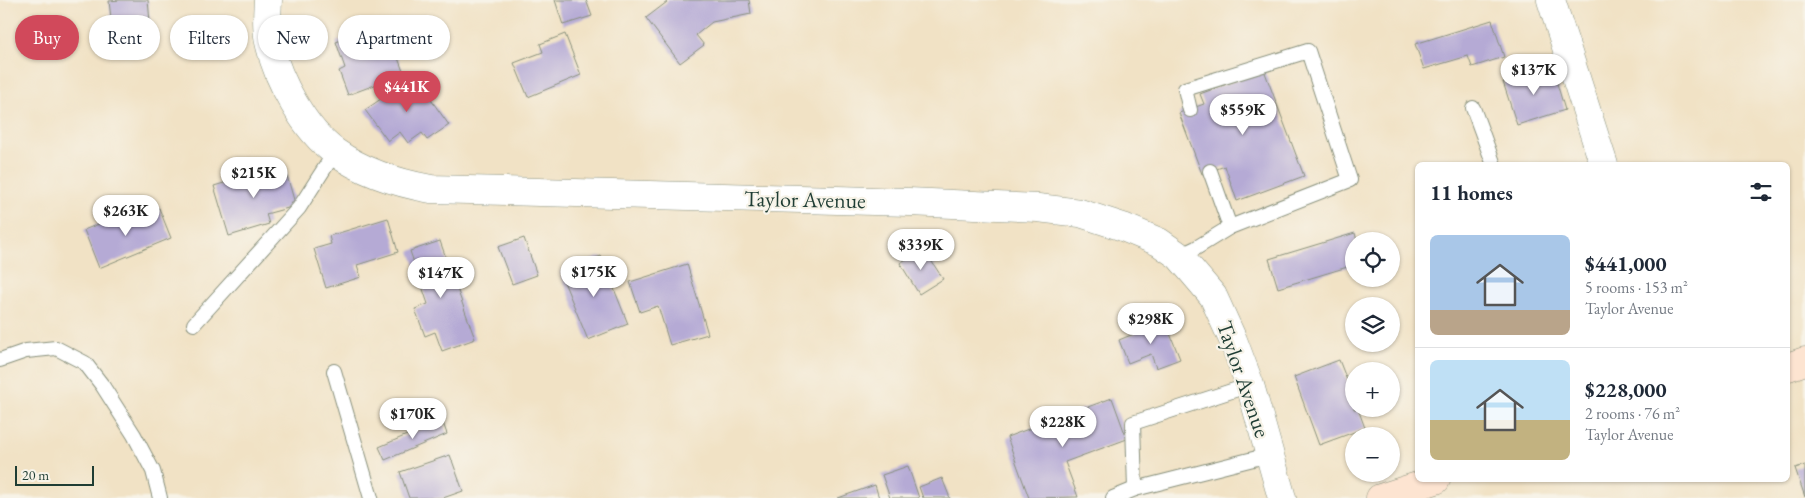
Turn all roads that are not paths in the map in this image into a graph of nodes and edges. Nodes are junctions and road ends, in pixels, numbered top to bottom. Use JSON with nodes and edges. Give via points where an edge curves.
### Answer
{"nodes":[{"id":1,"x":268,"y":0,"type":"edge"},
{"id":2,"x":1551,"y":0,"type":"edge"},
{"id":3,"x":1473,"y":108,"type":"dead end"},
{"id":4,"x":1190,"y":110,"type":"dead end"},
{"id":5,"x":335,"y":152,"type":"junction"},
{"id":6,"x":1493,"y":162,"type":"edge"},
{"id":7,"x":1603,"y":162,"type":"edge"},
{"id":8,"x":1210,"y":171,"type":"dead end"},
{"id":9,"x":1230,"y":227,"type":"junction"},
{"id":10,"x":1179,"y":256,"type":"junction"},
{"id":11,"x":194,"y":324,"type":"dead end"},
{"id":12,"x":0,"y":360,"type":"edge"},
{"id":13,"x":1805,"y":361,"type":"edge"},
{"id":14,"x":1790,"y":366,"type":"edge"},
{"id":15,"x":334,"y":371,"type":"dead end"},
{"id":16,"x":1250,"y":385,"type":"junction"},
{"id":17,"x":1269,"y":456,"type":"junction"},
{"id":18,"x":1430,"y":482,"type":"edge"},
{"id":19,"x":1135,"y":489,"type":"junction"},
{"id":20,"x":160,"y":498,"type":"edge"},
{"id":21,"x":371,"y":498,"type":"edge"},
{"id":22,"x":1113,"y":498,"type":"edge"},
{"id":23,"x":1282,"y":498,"type":"edge"},
{"id":24,"x":1380,"y":498,"type":"edge"}],
"edges":[{"from":1,"to":5,"type":"street","name":"Taylor Avenue","via":[[270,44],[276,68],[303,117]]},
{"from":2,"to":7,"type":"street"},
{"from":3,"to":6,"type":"lane"},
{"from":4,"to":9,"type":"lane","via":[[1186,89],[1308,51],[1350,180]]},
{"from":5,"to":10,"type":"street","name":"Taylor Avenue","via":[[383,176],[431,190],[909,202],[1080,213],[1159,242]]},
{"from":5,"to":11,"type":"lane","via":[[298,208]]},
{"from":8,"to":9,"type":"lane"},
{"from":9,"to":10,"type":"lane"},
{"from":10,"to":16,"type":"street","name":"Taylor Avenue","via":[[1213,296]]},
{"from":12,"to":20,"type":"lane","via":[[26,351],[56,348],[85,364],[134,435],[153,471]]},
{"from":13,"to":14,"type":"main road"},
{"from":15,"to":21,"type":"lane"},
{"from":16,"to":17,"type":"street","name":"Taylor Avenue"},
{"from":16,"to":19,"type":"lane","via":[[1133,423]]},
{"from":17,"to":19,"type":"lane"},
{"from":17,"to":23,"type":"street","name":"Taylor Avenue"},
{"from":18,"to":24,"type":"main road"},
{"from":19,"to":22,"type":"lane"}]}
